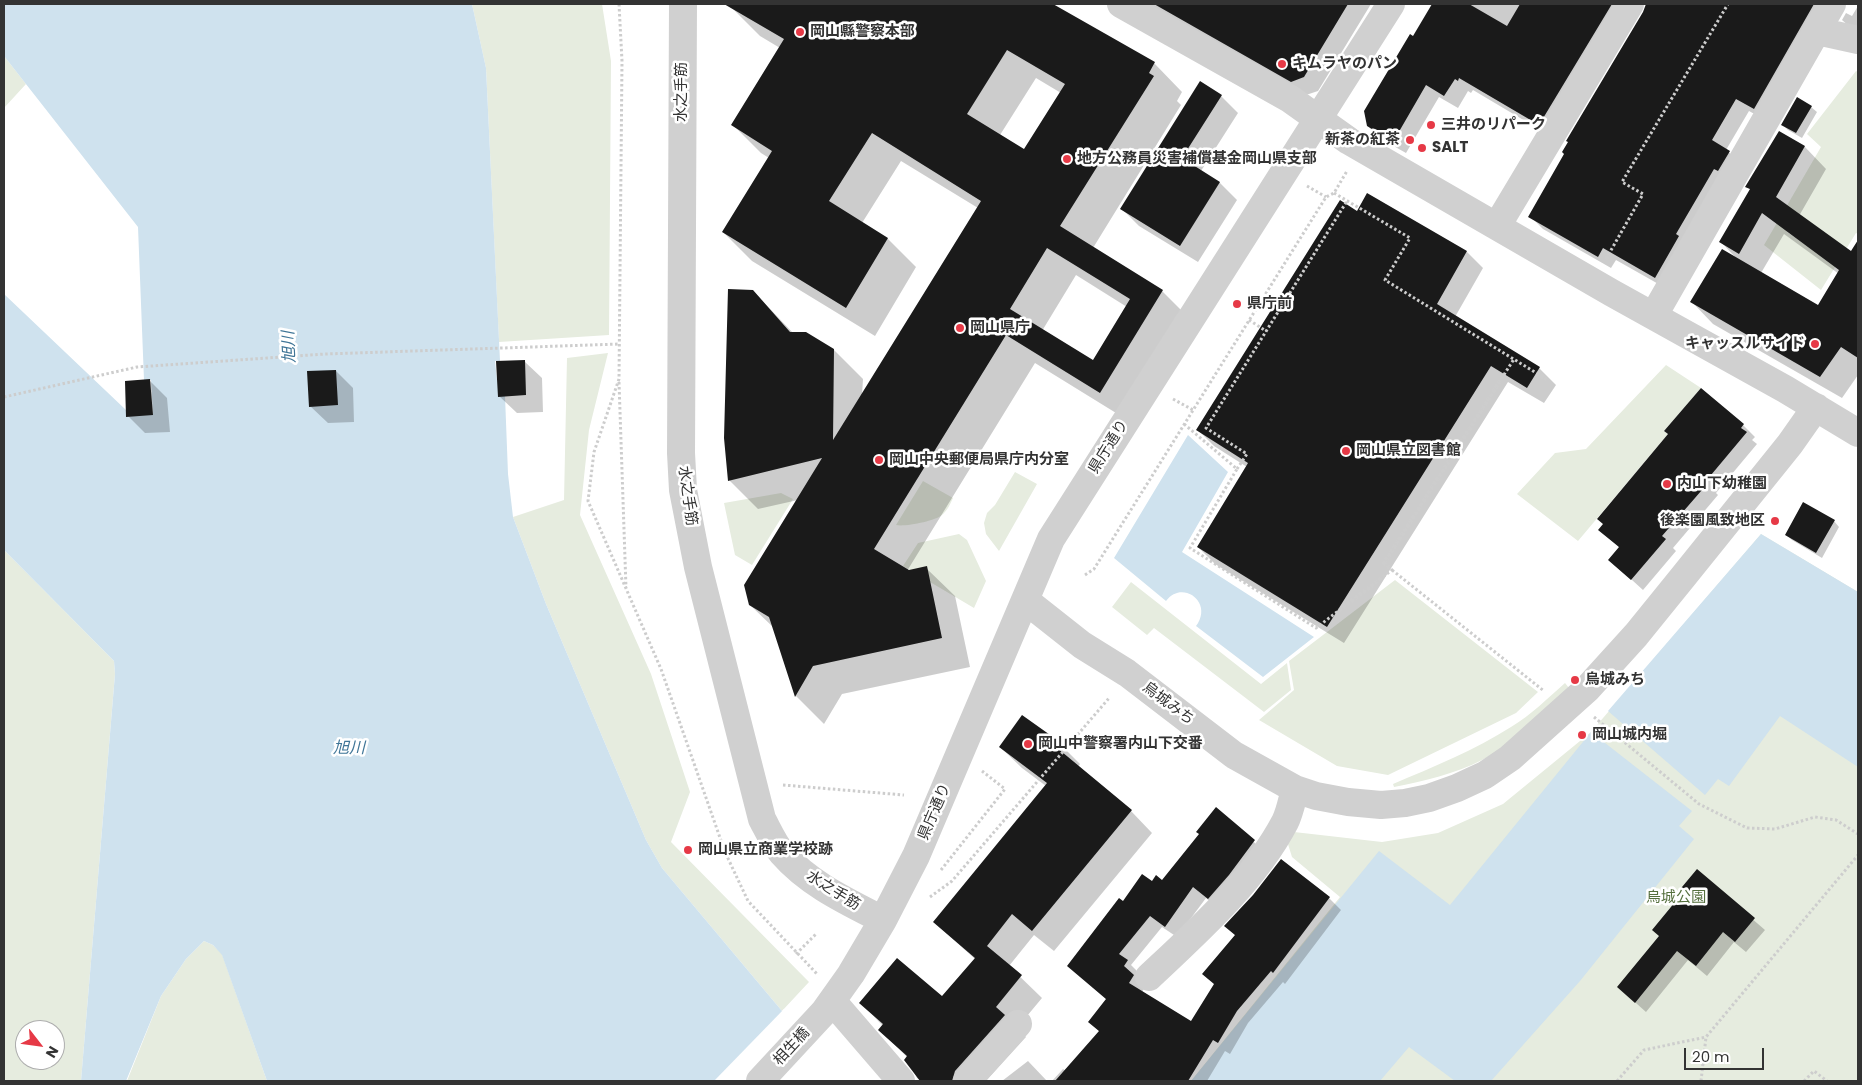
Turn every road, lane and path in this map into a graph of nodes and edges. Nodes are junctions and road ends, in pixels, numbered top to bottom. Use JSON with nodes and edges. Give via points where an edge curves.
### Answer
{"nodes":[{"id":1,"x":619,"y":4,"type":"edge"},
{"id":2,"x":683,"y":4,"type":"edge"},
{"id":3,"x":1120,"y":4,"type":"edge"},
{"id":4,"x":1391,"y":4,"type":"edge"},
{"id":5,"x":1630,"y":4,"type":"edge"},
{"id":6,"x":1728,"y":4,"type":"edge"},
{"id":7,"x":1832,"y":4,"type":"edge"},
{"id":8,"x":1816,"y":30,"type":"junction"},
{"id":9,"x":1858,"y":40,"type":"edge"},
{"id":10,"x":1317,"y":118,"type":"junction"},
{"id":11,"x":1350,"y":166,"type":"dead end"},
{"id":12,"x":1306,"y":186,"type":"dead end"},
{"id":13,"x":1334,"y":193,"type":"junction"},
{"id":14,"x":1326,"y":197,"type":"junction"},
{"id":15,"x":1347,"y":201,"type":"junction"},
{"id":16,"x":1497,"y":226,"type":"junction"},
{"id":17,"x":1603,"y":264,"type":"dead end"},
{"id":18,"x":1654,"y":316,"type":"junction"},
{"id":19,"x":1249,"y":320,"type":"junction"},
{"id":20,"x":1266,"y":331,"type":"junction"},
{"id":21,"x":620,"y":344,"type":"junction"},
{"id":22,"x":1514,"y":359,"type":"junction"},
{"id":23,"x":619,"y":379,"type":"junction"},
{"id":24,"x":1546,"y":379,"type":"dead end"},
{"id":25,"x":4,"y":397,"type":"edge"},
{"id":26,"x":1173,"y":399,"type":"dead end"},
{"id":27,"x":1816,"y":408,"type":"junction"},
{"id":28,"x":1193,"y":410,"type":"junction"},
{"id":29,"x":1184,"y":424,"type":"junction"},
{"id":30,"x":1858,"y":433,"type":"edge"},
{"id":31,"x":1236,"y":469,"type":"junction"},
{"id":32,"x":1392,"y":570,"type":"junction"},
{"id":33,"x":1085,"y":576,"type":"dead end"},
{"id":34,"x":626,"y":590,"type":"junction"},
{"id":35,"x":1025,"y":600,"type":"junction"},
{"id":36,"x":1548,"y":694,"type":"dead end"},
{"id":37,"x":1110,"y":697,"type":"dead end"},
{"id":38,"x":1599,"y":722,"type":"dead end"},
{"id":39,"x":982,"y":770,"type":"dead end"},
{"id":40,"x":783,"y":785,"type":"dead end"},
{"id":41,"x":1296,"y":789,"type":"junction"},
{"id":42,"x":904,"y":795,"type":"dead end"},
{"id":43,"x":1858,"y":834,"type":"edge"},
{"id":44,"x":1858,"y":855,"type":"edge"},
{"id":45,"x":942,"y":870,"type":"dead end"},
{"id":46,"x":930,"y":897,"type":"dead end"},
{"id":47,"x":882,"y":920,"type":"junction"},
{"id":48,"x":817,"y":933,"type":"dead end"},
{"id":49,"x":796,"y":954,"type":"junction"},
{"id":50,"x":1149,"y":978,"type":"dead end"},
{"id":51,"x":827,"y":998,"type":"junction"},
{"id":52,"x":1018,"y":1024,"type":"dead end"},
{"id":53,"x":1706,"y":1037,"type":"junction"},
{"id":54,"x":760,"y":1081,"type":"edge"},
{"id":55,"x":900,"y":1081,"type":"edge"},
{"id":56,"x":967,"y":1081,"type":"edge"},
{"id":57,"x":1617,"y":1081,"type":"edge"},
{"id":58,"x":1701,"y":1081,"type":"edge"},
{"id":59,"x":1804,"y":1081,"type":"edge"},
{"id":60,"x":1827,"y":1081,"type":"edge"}],
"edges":[{"from":1,"to":21,"type":"path","via":[[622,61]]},
{"from":2,"to":47,"type":"street","name":"水之手筋","via":[[681,453],[698,567],[762,819],[780,852],[805,876]]},
{"from":3,"to":10,"type":"street"},
{"from":4,"to":10,"type":"street","name":"県庁通り"},
{"from":5,"to":16,"type":"street"},
{"from":6,"to":17,"type":"path","via":[[1622,182],[1643,194]]},
{"from":7,"to":8,"type":"street"},
{"from":8,"to":9,"type":"street"},
{"from":8,"to":18,"type":"street"},
{"from":10,"to":16,"type":"street","via":[[1349,141]]},
{"from":10,"to":35,"type":"street","name":"県庁通り","via":[[1051,539]]},
{"from":11,"to":13,"type":"path"},
{"from":12,"to":14,"type":"path"},
{"from":13,"to":14,"type":"path"},
{"from":13,"to":15,"type":"path"},
{"from":14,"to":19,"type":"path"},
{"from":15,"to":20,"type":"path"},
{"from":15,"to":22,"type":"path","via":[[1410,238],[1385,280]]},
{"from":16,"to":18,"type":"street"},
{"from":18,"to":27,"type":"street"},
{"from":19,"to":20,"type":"path"},
{"from":19,"to":28,"type":"path"},
{"from":20,"to":31,"type":"path","via":[[1206,428],[1247,454]]},
{"from":21,"to":23,"type":"path"},
{"from":21,"to":25,"type":"path","via":[[325,354],[137,367]]},
{"from":22,"to":24,"type":"path"},
{"from":22,"to":32,"type":"path","via":[[1384,563]]},
{"from":23,"to":34,"type":"path"},
{"from":23,"to":34,"type":"path","via":[[594,452],[588,500]]},
{"from":26,"to":28,"type":"path"},
{"from":27,"to":30,"type":"street"},
{"from":27,"to":41,"type":"street","name":"烏城みち","via":[[1622,651],[1587,689],[1510,758],[1457,788],[1404,803],[1348,802]]},
{"from":28,"to":29,"type":"path"},
{"from":29,"to":31,"type":"path"},
{"from":29,"to":33,"type":"path","via":[[1094,569]]},
{"from":31,"to":32,"type":"path","via":[[1190,548],[1316,628]]},
{"from":32,"to":36,"type":"path"},
{"from":34,"to":49,"type":"path","via":[[661,669],[725,852],[748,901]]},
{"from":35,"to":41,"type":"street","name":"烏城みち","via":[[1234,755]]},
{"from":35,"to":47,"type":"street","name":"県庁通り","via":[[916,856]]},
{"from":37,"to":46,"type":"path","via":[[952,881]]},
{"from":38,"to":43,"type":"path","via":[[1699,804],[1747,828],[1775,829],[1815,817],[1836,820]]},
{"from":39,"to":45,"type":"path","via":[[1005,789]]},
{"from":40,"to":42,"type":"path"},
{"from":41,"to":50,"type":"street","via":[[1286,820],[1266,854],[1208,921]]},
{"from":44,"to":53,"type":"path"},
{"from":47,"to":51,"type":"street","name":"県庁通り","via":[[851,974]]},
{"from":48,"to":49,"type":"path"},
{"from":49,"to":51,"type":"path"},
{"from":51,"to":54,"type":"street","name":"相生橋"},
{"from":51,"to":55,"type":"street"},
{"from":52,"to":56,"type":"street"},
{"from":53,"to":57,"type":"path","via":[[1644,1050]]},
{"from":53,"to":58,"type":"path"},
{"from":59,"to":60,"type":"path","via":[[1814,1071]]}]}
